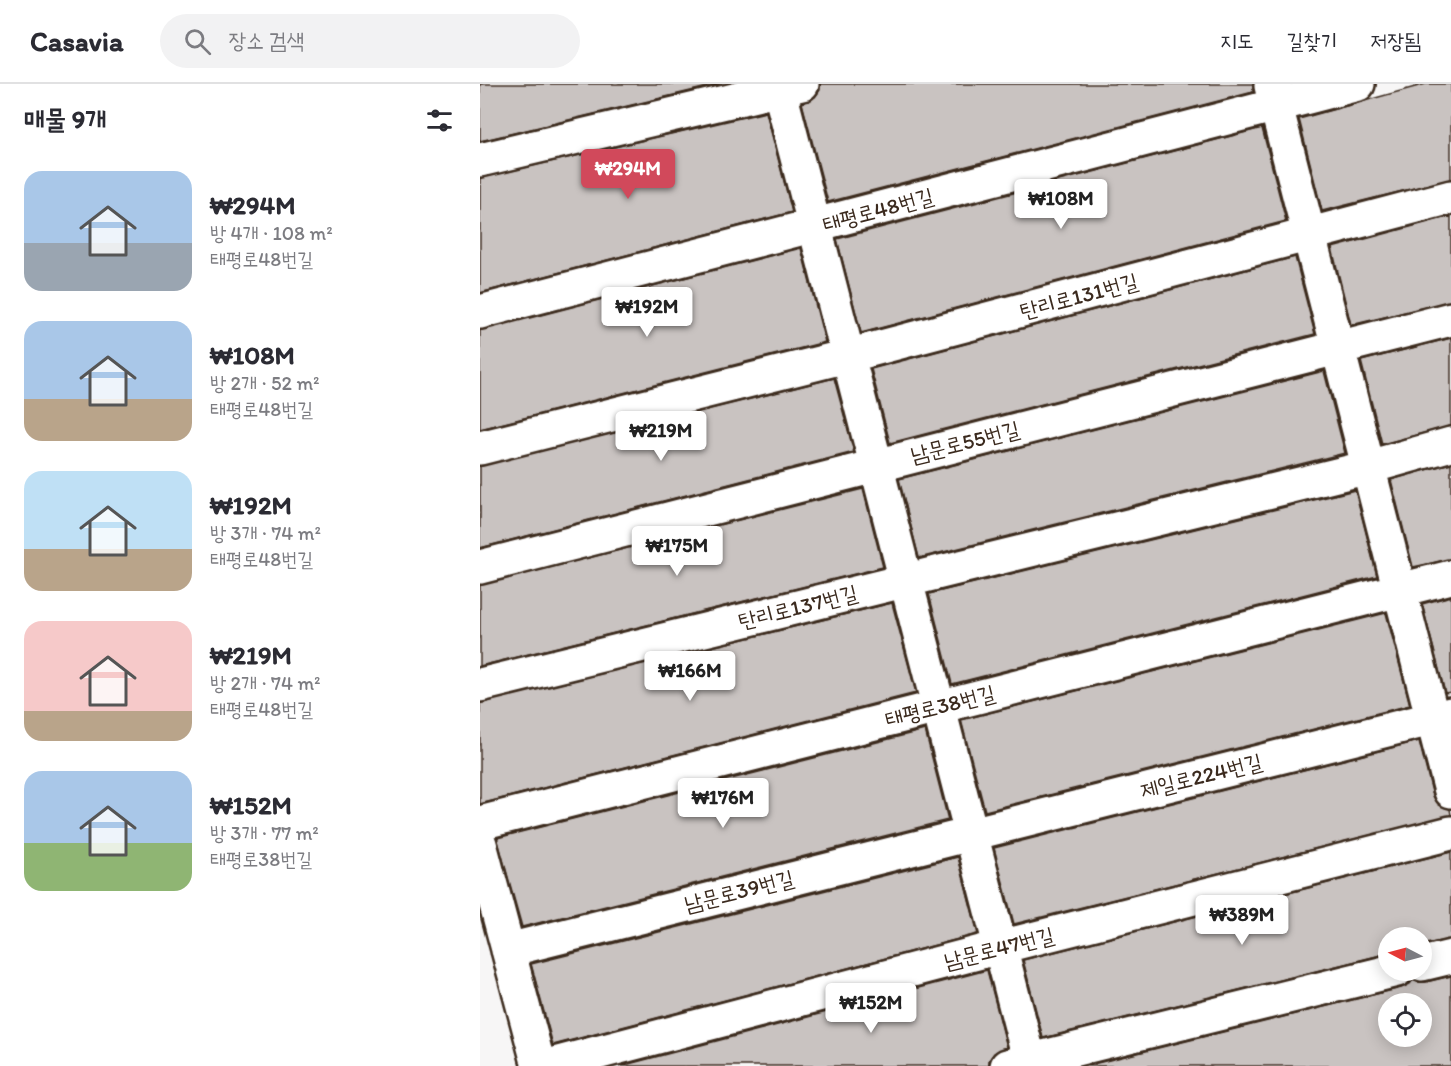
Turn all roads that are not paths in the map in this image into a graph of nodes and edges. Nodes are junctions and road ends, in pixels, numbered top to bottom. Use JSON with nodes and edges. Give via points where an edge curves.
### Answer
{"nodes":[{"id":1,"x":1358,"y":84,"type":"edge"},
{"id":2,"x":786,"y":86,"type":"edge"},
{"id":3,"x":1274,"y":95,"type":"edge"},
{"id":4,"x":480,"y":160,"type":"edge"},
{"id":5,"x":1451,"y":197,"type":"edge"},
{"id":6,"x":814,"y":226,"type":"junction"},
{"id":7,"x":1310,"y":236,"type":"junction"},
{"id":8,"x":480,"y":312,"type":"edge"},
{"id":9,"x":1451,"y":319,"type":"edge"},
{"id":10,"x":1339,"y":348,"type":"junction"},
{"id":11,"x":847,"y":356,"type":"junction"},
{"id":12,"x":1451,"y":444,"type":"edge"},
{"id":13,"x":480,"y":448,"type":"edge"},
{"id":14,"x":876,"y":465,"type":"junction"},
{"id":15,"x":1369,"y":467,"type":"junction"},
{"id":16,"x":480,"y":567,"type":"edge"},
{"id":17,"x":1451,"y":577,"type":"edge"},
{"id":18,"x":906,"y":581,"type":"junction"},
{"id":19,"x":1400,"y":591,"type":"junction"},
{"id":20,"x":480,"y":685,"type":"edge"},
{"id":21,"x":938,"y":706,"type":"junction"},
{"id":22,"x":1442,"y":717,"type":"edge"},
{"id":23,"x":1451,"y":791,"type":"edge"},
{"id":24,"x":480,"y":823,"type":"edge"},
{"id":25,"x":970,"y":833,"type":"junction"},
{"id":26,"x":1451,"y":833,"type":"edge"},
{"id":27,"x":480,"y":844,"type":"edge"},
{"id":28,"x":1000,"y":947,"type":"junction"},
{"id":29,"x":508,"y":950,"type":"junction"},
{"id":30,"x":1451,"y":957,"type":"edge"},
{"id":31,"x":1432,"y":962,"type":"edge"},
{"id":32,"x":1378,"y":975,"type":"edge"},
{"id":33,"x":1023,"y":1064,"type":"edge"},
{"id":34,"x":539,"y":1066,"type":"edge"},
{"id":35,"x":547,"y":1066,"type":"edge"}],
"edges":[{"from":1,"to":3,"type":"street","name":"태평로48번길"},
{"from":2,"to":4,"type":"street"},
{"from":2,"to":6,"type":"street"},
{"from":3,"to":6,"type":"street","name":"태평로48번길"},
{"from":3,"to":7,"type":"street"},
{"from":5,"to":7,"type":"street","name":"탄리로131번길"},
{"from":6,"to":8,"type":"street","name":"태평로48번길"},
{"from":6,"to":11,"type":"street"},
{"from":7,"to":10,"type":"street"},
{"from":7,"to":11,"type":"street","name":"탄리로131번길"},
{"from":9,"to":10,"type":"street","name":"남문로55번길"},
{"from":10,"to":14,"type":"street","name":"남문로55번길"},
{"from":10,"to":15,"type":"street"},
{"from":11,"to":13,"type":"street"},
{"from":11,"to":14,"type":"street"},
{"from":12,"to":15,"type":"street"},
{"from":14,"to":16,"type":"street","name":"남문로55번길"},
{"from":14,"to":18,"type":"street"},
{"from":15,"to":18,"type":"street"},
{"from":15,"to":19,"type":"street"},
{"from":17,"to":19,"type":"street","name":"태평로38번길"},
{"from":18,"to":20,"type":"street","name":"탄리로137번길"},
{"from":18,"to":21,"type":"street"},
{"from":19,"to":21,"type":"street","name":"태평로38번길"},
{"from":19,"to":22,"type":"street"},
{"from":21,"to":24,"type":"street","name":"태평로38번길"},
{"from":21,"to":25,"type":"street"},
{"from":22,"to":23,"type":"street"},
{"from":22,"to":25,"type":"street","name":"제일로224번길"},
{"from":25,"to":28,"type":"street"},
{"from":25,"to":29,"type":"street","name":"남문로39번길"},
{"from":26,"to":28,"type":"street","name":"남문로47번길"},
{"from":27,"to":29,"type":"street"},
{"from":28,"to":33,"type":"street"},
{"from":28,"to":35,"type":"street","name":"남문로47번길"},
{"from":29,"to":34,"type":"street"},
{"from":30,"to":31,"type":"street"},
{"from":32,"to":33,"type":"street"}]}
